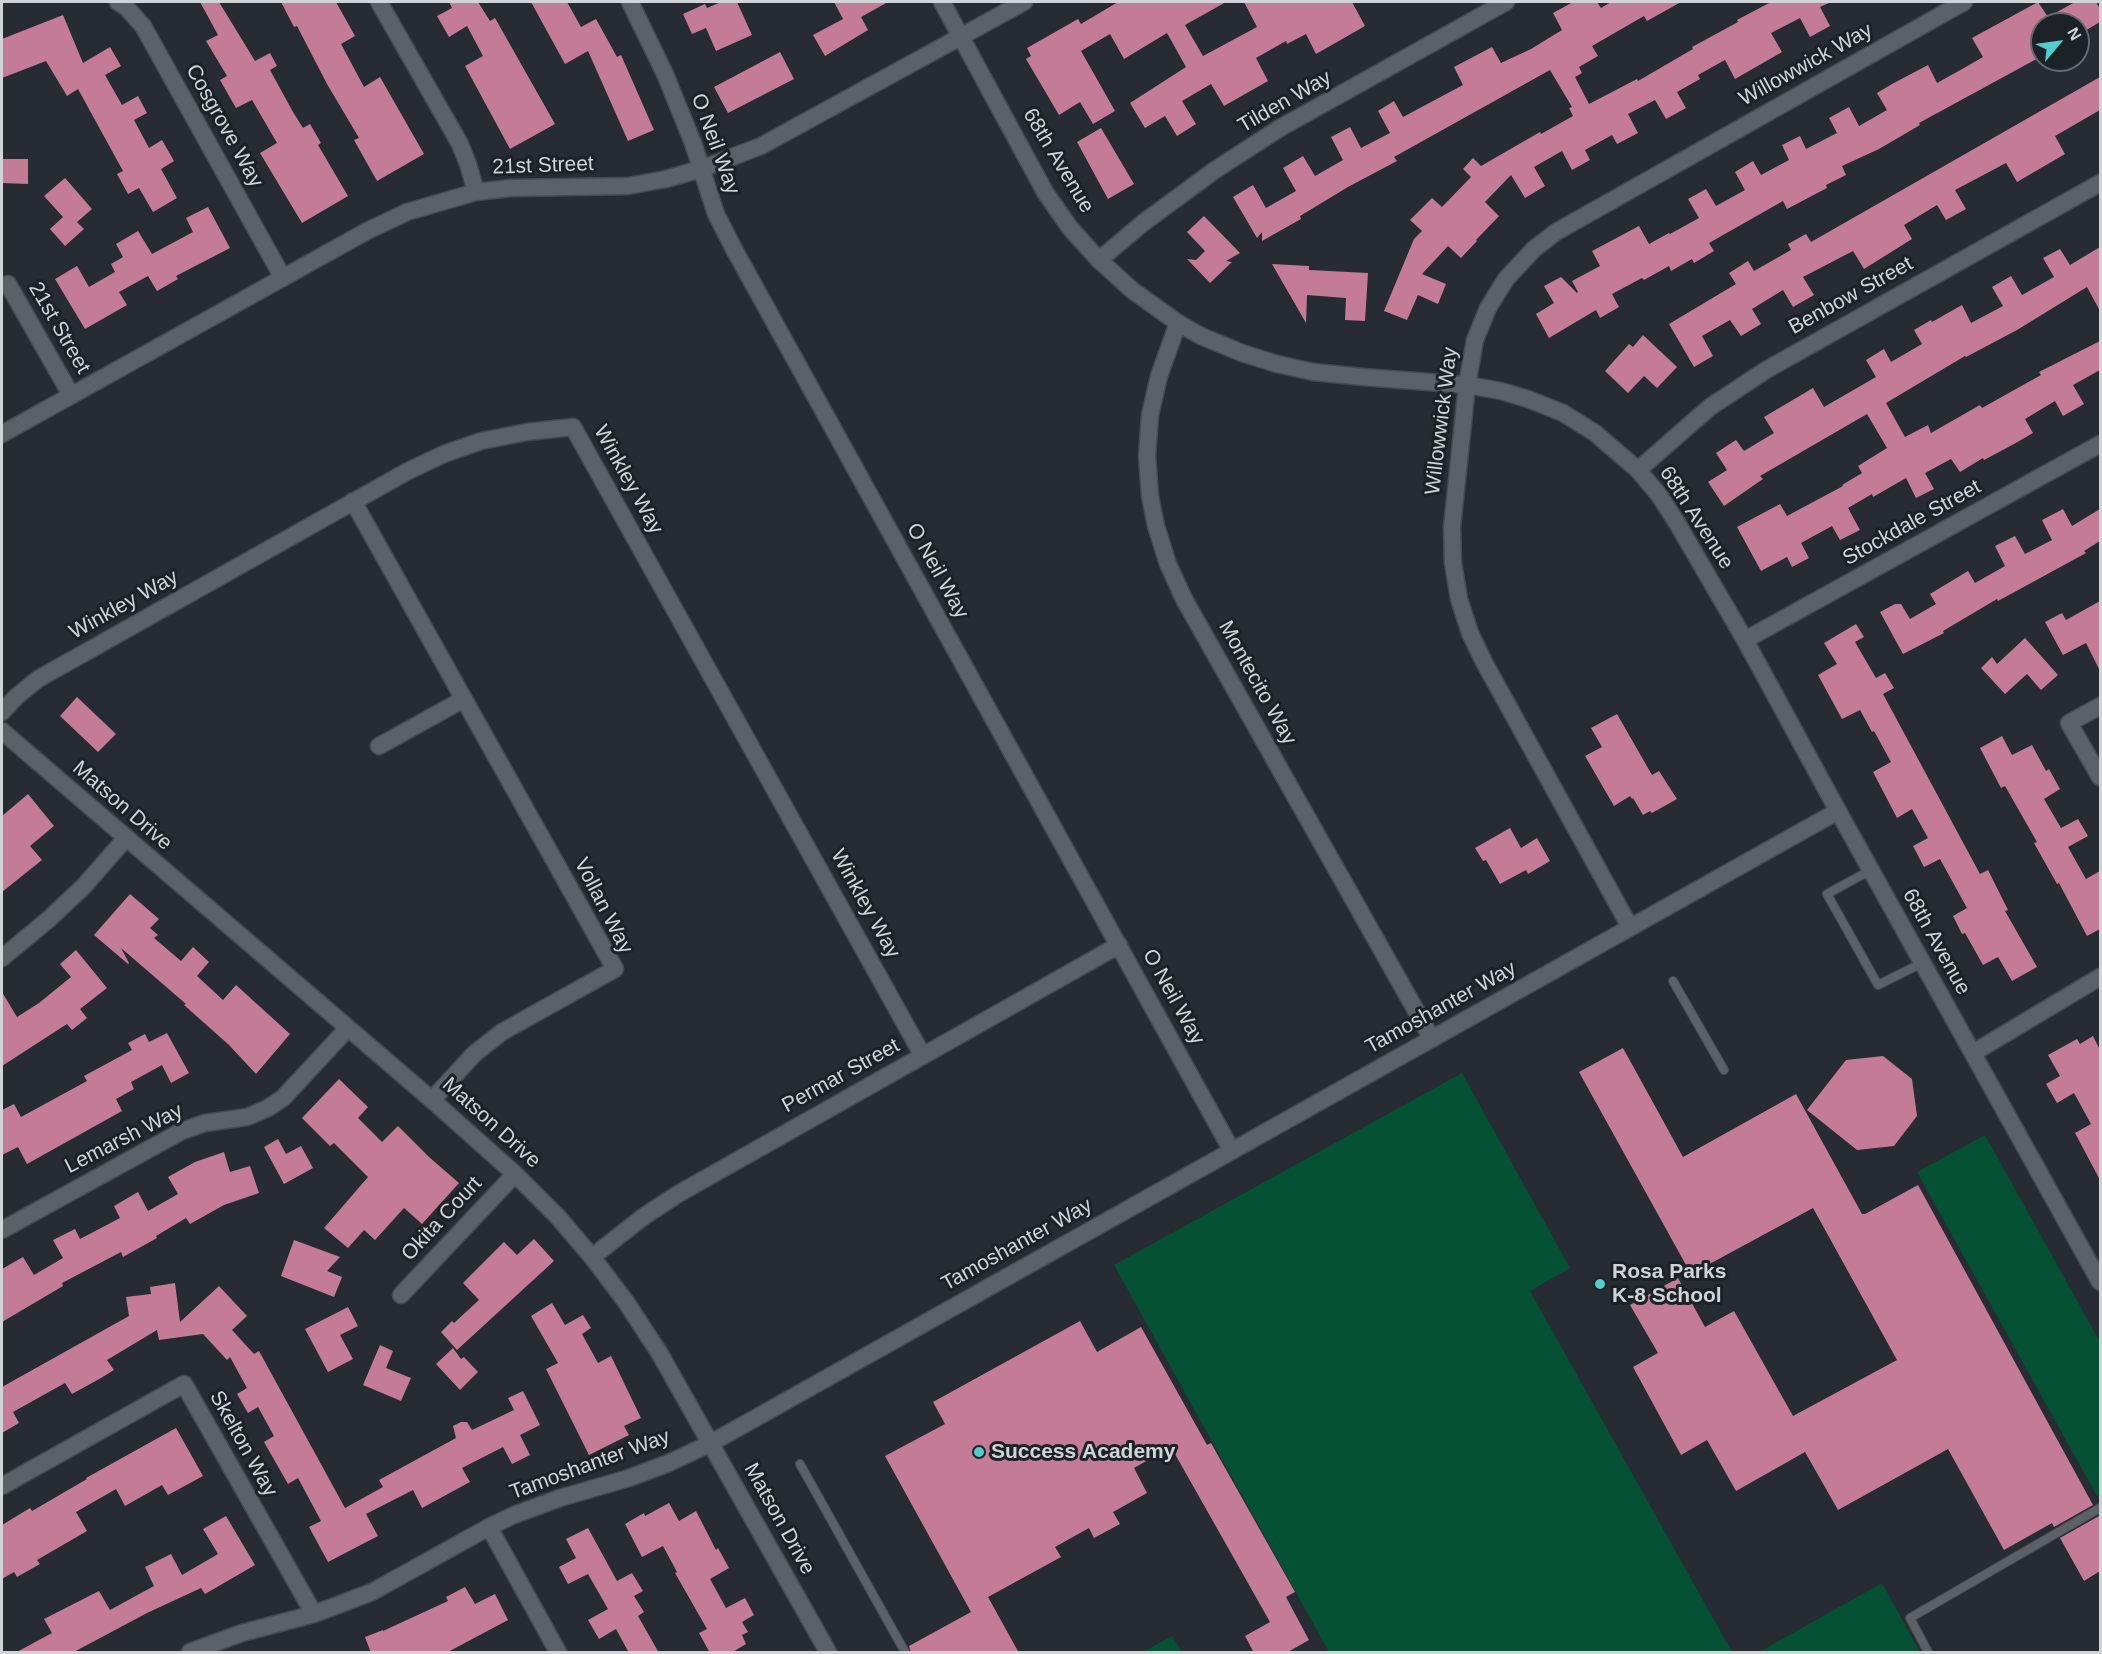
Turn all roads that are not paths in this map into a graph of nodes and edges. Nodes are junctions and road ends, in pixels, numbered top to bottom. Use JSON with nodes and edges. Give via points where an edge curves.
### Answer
{"nodes":[{"id":1,"x":118,"y":2,"type":"edge"},
{"id":2,"x":379,"y":2,"type":"edge"},
{"id":3,"x":630,"y":2,"type":"edge"},
{"id":4,"x":942,"y":2,"type":"edge"},
{"id":5,"x":1024,"y":2,"type":"edge"},
{"id":6,"x":1506,"y":2,"type":"edge"},
{"id":7,"x":1964,"y":2,"type":"edge"},
{"id":8,"x":962,"y":36,"type":"junction"},
{"id":9,"x":701,"y":169,"type":"junction"},
{"id":10,"x":2100,"y":183,"type":"edge"},
{"id":11,"x":476,"y":192,"type":"junction"},
{"id":12,"x":1099,"y":260,"type":"junction"},
{"id":13,"x":283,"y":278,"type":"junction"},
{"id":14,"x":8,"y":284,"type":"dead end"},
{"id":15,"x":1178,"y":324,"type":"junction"},
{"id":16,"x":1467,"y":385,"type":"junction"},
{"id":17,"x":71,"y":395,"type":"junction"},
{"id":18,"x":2,"y":434,"type":"edge"},
{"id":19,"x":2100,"y":444,"type":"edge"},
{"id":20,"x":1638,"y":470,"type":"junction"},
{"id":21,"x":353,"y":501,"type":"junction"},
{"id":22,"x":1745,"y":640,"type":"junction"},
{"id":23,"x":464,"y":699,"type":"junction"},
{"id":24,"x":2100,"y":706,"type":"edge"},
{"id":25,"x":2,"y":712,"type":"edge"},
{"id":26,"x":2,"y":731,"type":"edge"},
{"id":27,"x":379,"y":746,"type":"dead end"},
{"id":28,"x":2100,"y":777,"type":"edge"},
{"id":29,"x":1838,"y":811,"type":"junction"},
{"id":30,"x":126,"y":838,"type":"junction"},
{"id":31,"x":1871,"y":870,"type":"junction"},
{"id":32,"x":1630,"y":927,"type":"junction"},
{"id":33,"x":1119,"y":945,"type":"junction"},
{"id":34,"x":2,"y":958,"type":"edge"},
{"id":35,"x":1922,"y":963,"type":"junction"},
{"id":36,"x":2100,"y":977,"type":"edge"},
{"id":37,"x":1673,"y":981,"type":"dead end"},
{"id":38,"x":348,"y":1028,"type":"junction"},
{"id":39,"x":1432,"y":1039,"type":"junction"},
{"id":40,"x":1972,"y":1053,"type":"junction"},
{"id":41,"x":923,"y":1056,"type":"junction"},
{"id":42,"x":1724,"y":1070,"type":"dead end"},
{"id":43,"x":432,"y":1100,"type":"junction"},
{"id":44,"x":1232,"y":1151,"type":"junction"},
{"id":45,"x":515,"y":1174,"type":"junction"},
{"id":46,"x":2,"y":1230,"type":"edge"},
{"id":47,"x":591,"y":1257,"type":"junction"},
{"id":48,"x":2100,"y":1282,"type":"edge"},
{"id":49,"x":401,"y":1295,"type":"dead end"},
{"id":50,"x":711,"y":1443,"type":"junction"},
{"id":51,"x":800,"y":1464,"type":"dead end"},
{"id":52,"x":2,"y":1486,"type":"edge"},
{"id":53,"x":2100,"y":1508,"type":"edge"},
{"id":54,"x":489,"y":1527,"type":"junction"},
{"id":55,"x":314,"y":1614,"type":"junction"},
{"id":56,"x":190,"y":1653,"type":"edge"},
{"id":57,"x":558,"y":1653,"type":"edge"},
{"id":58,"x":828,"y":1653,"type":"edge"},
{"id":59,"x":906,"y":1653,"type":"edge"},
{"id":60,"x":1928,"y":1653,"type":"edge"}],
"edges":[{"from":1,"to":13,"type":"street","name":"Cosgrove Way","via":[[143,26]]},
{"from":2,"to":11,"type":"street","via":[[460,144]]},
{"from":3,"to":9,"type":"street","name":"O Neil Way","via":[[665,74]]},
{"from":4,"to":8,"type":"street","name":"68th Avenue"},
{"from":5,"to":8,"type":"street","name":"21st Street"},
{"from":6,"to":12,"type":"street","name":"Tilden Way","via":[[1280,128],[1215,170]]},
{"from":7,"to":16,"type":"street","name":"Willowwick Way","via":[[1556,232],[1506,279],[1488,308],[1476,340]]},
{"from":8,"to":9,"type":"street","name":"21st Street","via":[[761,146]]},
{"from":8,"to":12,"type":"street","name":"68th Avenue","via":[[1044,192]]},
{"from":9,"to":11,"type":"street","name":"21st Street","via":[[628,186]]},
{"from":9,"to":33,"type":"street","name":"O Neil Way","via":[[716,214],[735,251]]},
{"from":10,"to":20,"type":"street","name":"Benbow Street","via":[[1766,370],[1710,407]]},
{"from":11,"to":13,"type":"street","name":"21st Street","via":[[407,212]]},
{"from":12,"to":15,"type":"street","name":"68th Avenue"},
{"from":13,"to":17,"type":"street","name":"21st Street"},
{"from":14,"to":17,"type":"street","name":"21st Street"},
{"from":15,"to":16,"type":"street","name":"68th Avenue","via":[[1242,353],[1313,372]]},
{"from":15,"to":39,"type":"street","name":"Montecito Way","via":[[1159,376],[1147,456],[1150,496],[1168,564]]},
{"from":16,"to":20,"type":"street","name":"68th Avenue","via":[[1528,399],[1563,413],[1595,433]]},
{"from":16,"to":32,"type":"street","name":"Willowwick Way","via":[[1452,527],[1459,599],[1484,662]]},
{"from":17,"to":18,"type":"street","name":"21st Street"},
{"from":19,"to":22,"type":"street","name":"Stockdale Street"},
{"from":20,"to":22,"type":"street","name":"68th Avenue","via":[[1677,523]]},
{"from":21,"to":23,"type":"street","name":"Vollan Way"},
{"from":21,"to":25,"type":"street","name":"Winkley Way","via":[[38,679]]},
{"from":21,"to":41,"type":"street","name":"Winkley Way","via":[[444,454],[481,441],[573,427]]},
{"from":22,"to":29,"type":"street","name":"68th Avenue"},
{"from":23,"to":27,"type":"street"},
{"from":23,"to":43,"type":"street","name":"Vollan Way","via":[[615,969],[502,1032],[474,1054]]},
{"from":24,"to":28,"type":"street","via":[[2069,723]]},
{"from":26,"to":30,"type":"street","name":"Matson Drive"},
{"from":29,"to":31,"type":"street","name":"68th Avenue"},
{"from":29,"to":32,"type":"street","name":"Tamoshanter Way"},
{"from":30,"to":34,"type":"street","via":[[67,902]]},
{"from":30,"to":38,"type":"street","name":"Matson Drive"},
{"from":31,"to":35,"type":"street","name":"68th Avenue"},
{"from":31,"to":35,"type":"lane","via":[[1827,894],[1878,985]]},
{"from":32,"to":39,"type":"street","name":"Tamoshanter Way"},
{"from":33,"to":41,"type":"street","name":"Permar Street"},
{"from":33,"to":44,"type":"street","name":"O Neil Way"},
{"from":35,"to":40,"type":"street","name":"68th Avenue"},
{"from":36,"to":40,"type":"street"},
{"from":37,"to":42,"type":"lane"},
{"from":38,"to":43,"type":"street","name":"Matson Drive"},
{"from":38,"to":46,"type":"street","name":"Lemarsh Way","via":[[283,1098],[268,1108],[247,1117],[182,1131]]},
{"from":39,"to":44,"type":"street","name":"Tamoshanter Way"},
{"from":40,"to":48,"type":"street","name":"68th Avenue"},
{"from":41,"to":47,"type":"street","name":"Permar Street","via":[[678,1194]]},
{"from":43,"to":45,"type":"street","name":"Matson Drive"},
{"from":44,"to":50,"type":"street","name":"Tamoshanter Way"},
{"from":45,"to":47,"type":"street","name":"Matson Drive"},
{"from":45,"to":49,"type":"street","name":"Okita Court"},
{"from":47,"to":50,"type":"street","name":"Matson Drive","via":[[660,1354]]},
{"from":50,"to":54,"type":"street","name":"Tamoshanter Way","via":[[669,1463],[560,1498]]},
{"from":50,"to":58,"type":"street","name":"Matson Drive"},
{"from":51,"to":59,"type":"lane"},
{"from":52,"to":55,"type":"street","name":"Skelton Way","via":[[184,1384]]},
{"from":53,"to":60,"type":"lane","via":[[1910,1618]]},
{"from":54,"to":55,"type":"street","name":"Tamoshanter Way","via":[[372,1592]]},
{"from":54,"to":57,"type":"street"},
{"from":55,"to":56,"type":"street","name":"Tamoshanter Way","via":[[242,1633]]}]}
